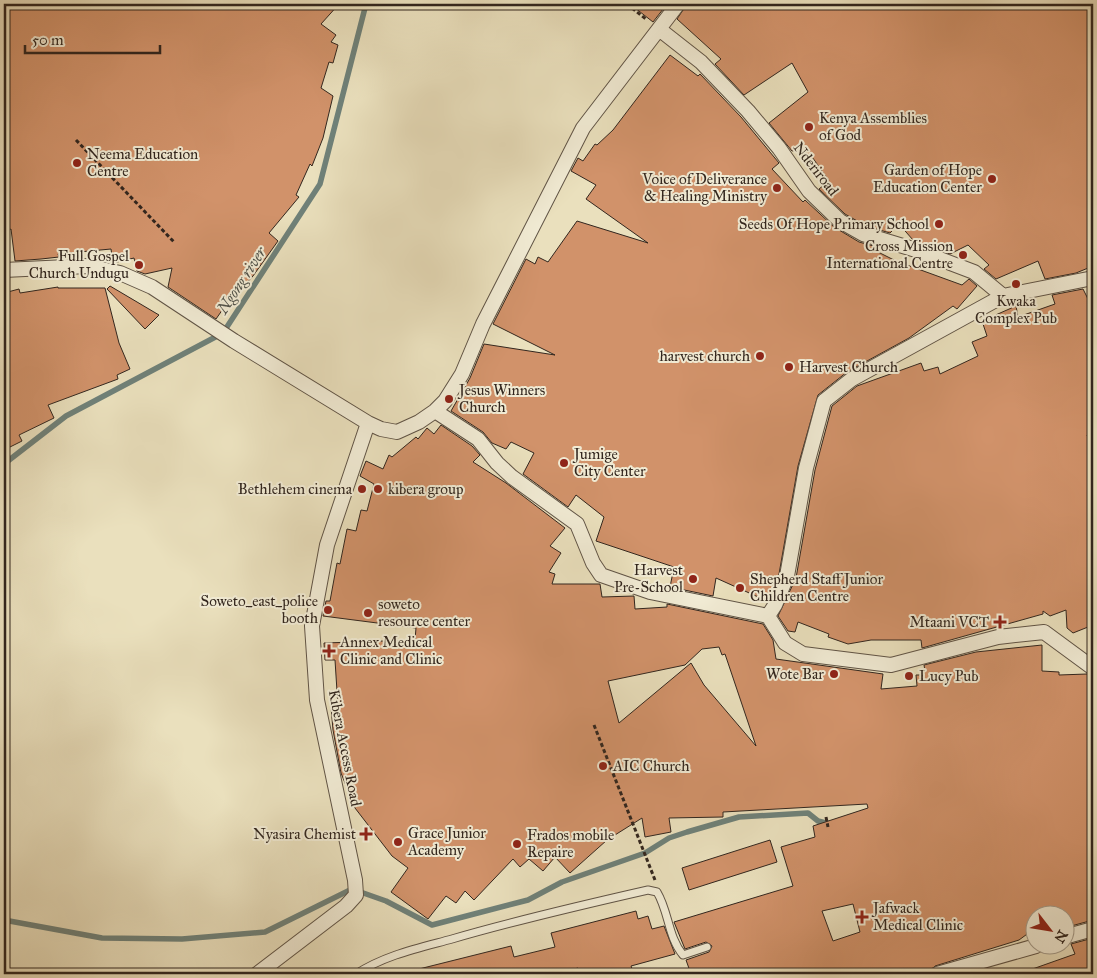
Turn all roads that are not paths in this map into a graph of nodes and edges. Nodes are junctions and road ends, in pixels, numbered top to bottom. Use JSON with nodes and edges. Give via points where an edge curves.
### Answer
{"nodes":[{"id":1,"x":678,"y":4,"type":"edge"},
{"id":2,"x":659,"y":29,"type":"junction"},
{"id":3,"x":4,"y":270,"type":"edge"},
{"id":4,"x":1093,"y":278,"type":"edge"},
{"id":5,"x":1003,"y":296,"type":"junction"},
{"id":6,"x":435,"y":411,"type":"junction"},
{"id":7,"x":368,"y":423,"type":"junction"},
{"id":8,"x":768,"y":616,"type":"junction"},
{"id":9,"x":1093,"y":668,"type":"edge"},
{"id":10,"x":1093,"y":929,"type":"edge"},
{"id":11,"x":1074,"y":934,"type":"edge"},
{"id":12,"x":707,"y":947,"type":"dead end"},
{"id":13,"x":1024,"y":949,"type":"edge"},
{"id":14,"x":257,"y":974,"type":"edge"},
{"id":15,"x":356,"y":974,"type":"edge"},
{"id":16,"x":937,"y":974,"type":"edge"}],
"edges":[{"from":1,"to":2,"type":"street"},
{"from":2,"to":5,"type":"street","name":"Nderiroad","via":[[701,62],[748,111],[809,191],[840,222],[863,234],[974,272]]},
{"from":2,"to":6,"type":"street","via":[[583,128],[483,324],[462,374]]},
{"from":3,"to":7,"type":"street","via":[[88,266],[120,273],[152,287]]},
{"from":4,"to":5,"type":"street"},
{"from":5,"to":8,"type":"street","via":[[852,379],[824,401],[806,468],[787,576],[776,605]]},
{"from":6,"to":7,"type":"street","via":[[395,432],[381,430]]},
{"from":6,"to":8,"type":"street","via":[[478,439],[512,477],[577,524],[601,575],[650,592]]},
{"from":7,"to":14,"type":"street","name":"Kibera Access Road","via":[[327,545],[312,626],[317,700],[356,889],[346,906]]},
{"from":8,"to":9,"type":"street","via":[[785,643],[803,654],[891,665],[998,637],[1044,632]]},
{"from":10,"to":11,"type":"street"},
{"from":12,"to":15,"type":"lane","via":[[682,955],[676,947],[663,902],[657,892],[648,890],[502,924],[374,962]]},
{"from":13,"to":16,"type":"street"}]}
